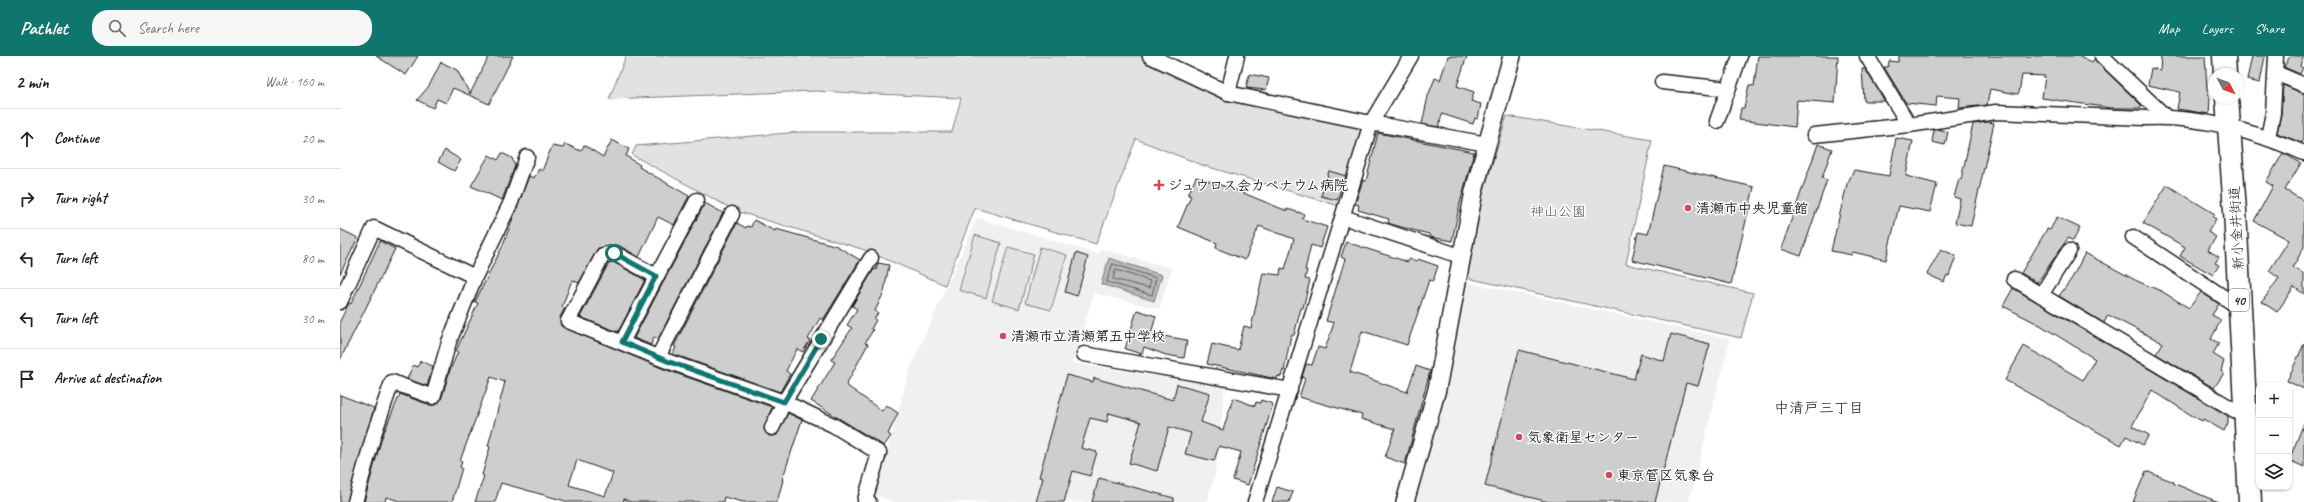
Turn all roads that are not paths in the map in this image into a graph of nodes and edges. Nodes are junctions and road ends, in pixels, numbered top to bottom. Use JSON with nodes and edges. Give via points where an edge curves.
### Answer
{"nodes":[{"id":1,"x":1150,"y":56,"type":"edge"},
{"id":2,"x":1237,"y":56,"type":"edge"},
{"id":3,"x":1411,"y":56,"type":"edge"},
{"id":4,"x":1512,"y":56,"type":"edge"},
{"id":5,"x":1740,"y":56,"type":"edge"},
{"id":6,"x":1867,"y":56,"type":"edge"},
{"id":7,"x":2102,"y":56,"type":"edge"},
{"id":8,"x":2224,"y":56,"type":"edge"},
{"id":9,"x":2276,"y":56,"type":"edge"},
{"id":10,"x":2225,"y":68,"type":"edge"},
{"id":11,"x":2276,"y":73,"type":"junction"},
{"id":12,"x":1662,"y":82,"type":"dead end"},
{"id":13,"x":2304,"y":85,"type":"edge"},
{"id":14,"x":1728,"y":89,"type":"junction"},
{"id":15,"x":1228,"y":93,"type":"junction"},
{"id":16,"x":2227,"y":104,"type":"edge"},
{"id":17,"x":2166,"y":117,"type":"junction"},
{"id":18,"x":1717,"y":121,"type":"dead end"},
{"id":19,"x":1371,"y":123,"type":"junction"},
{"id":20,"x":1909,"y":125,"type":"junction"},
{"id":21,"x":2228,"y":126,"type":"junction"},
{"id":22,"x":1814,"y":135,"type":"dead end"},
{"id":23,"x":2268,"y":137,"type":"junction"},
{"id":24,"x":1487,"y":144,"type":"junction"},
{"id":25,"x":2304,"y":153,"type":"edge"},
{"id":26,"x":527,"y":157,"type":"dead end"},
{"id":27,"x":696,"y":200,"type":"dead end"},
{"id":28,"x":732,"y":214,"type":"dead end"},
{"id":29,"x":1342,"y":217,"type":"junction"},
{"id":30,"x":2134,"y":237,"type":"dead end"},
{"id":31,"x":2068,"y":251,"type":"dead end"},
{"id":32,"x":1460,"y":256,"type":"junction"},
{"id":33,"x":871,"y":258,"type":"dead end"},
{"id":34,"x":656,"y":276,"type":"junction"},
{"id":35,"x":475,"y":277,"type":"junction"},
{"id":36,"x":2014,"y":279,"type":"dead end"},
{"id":37,"x":2041,"y":295,"type":"junction"},
{"id":38,"x":340,"y":302,"type":"edge"},
{"id":39,"x":2240,"y":308,"type":"junction"},
{"id":40,"x":622,"y":342,"type":"junction"},
{"id":41,"x":1084,"y":354,"type":"dead end"},
{"id":42,"x":658,"y":357,"type":"junction"},
{"id":43,"x":1290,"y":390,"type":"junction"},
{"id":44,"x":784,"y":402,"type":"junction"},
{"id":45,"x":2246,"y":417,"type":"junction"},
{"id":46,"x":772,"y":428,"type":"dead end"},
{"id":47,"x":355,"y":502,"type":"edge"},
{"id":48,"x":869,"y":502,"type":"edge"},
{"id":49,"x":1255,"y":502,"type":"edge"},
{"id":50,"x":1405,"y":502,"type":"edge"},
{"id":51,"x":2250,"y":502,"type":"edge"}],
"edges":[{"from":1,"to":15,"type":"street"},
{"from":2,"to":15,"type":"street"},
{"from":3,"to":19,"type":"street"},
{"from":4,"to":24,"type":"street"},
{"from":5,"to":14,"type":"street"},
{"from":6,"to":20,"type":"street"},
{"from":7,"to":17,"type":"street"},
{"from":8,"to":10,"type":"main road"},
{"from":9,"to":11,"type":"street"},
{"from":11,"to":13,"type":"street"},
{"from":11,"to":23,"type":"street"},
{"from":12,"to":14,"type":"street"},
{"from":14,"to":18,"type":"street"},
{"from":15,"to":19,"type":"street"},
{"from":16,"to":21,"type":"main road","name":"新小金井街道","number":"40"},
{"from":17,"to":20,"type":"street","via":[[1996,112]]},
{"from":17,"to":21,"type":"street"},
{"from":19,"to":24,"type":"street"},
{"from":19,"to":29,"type":"street"},
{"from":20,"to":22,"type":"street"},
{"from":21,"to":23,"type":"street"},
{"from":21,"to":39,"type":"main road","name":"新小金井街道","number":"40"},
{"from":23,"to":25,"type":"street"},
{"from":24,"to":32,"type":"street"},
{"from":26,"to":35,"type":"street","via":[[511,202]]},
{"from":27,"to":34,"type":"street"},
{"from":28,"to":42,"type":"street"},
{"from":29,"to":32,"type":"street"},
{"from":29,"to":43,"type":"street"},
{"from":30,"to":39,"type":"street"},
{"from":31,"to":37,"type":"street"},
{"from":32,"to":50,"type":"street","via":[[1437,389]]},
{"from":33,"to":44,"type":"street"},
{"from":34,"to":40,"type":"street"},
{"from":34,"to":40,"type":"street","via":[[614,253],[603,255],[568,321]]},
{"from":35,"to":38,"type":"street","via":[[374,228]]},
{"from":35,"to":47,"type":"street","via":[[449,342],[433,397],[392,382]]},
{"from":36,"to":37,"type":"street"},
{"from":37,"to":45,"type":"street"},
{"from":39,"to":45,"type":"main road","name":"新小金井街道","number":"40"},
{"from":40,"to":42,"type":"street"},
{"from":41,"to":43,"type":"street"},
{"from":42,"to":44,"type":"street"},
{"from":43,"to":49,"type":"street"},
{"from":44,"to":46,"type":"street"},
{"from":44,"to":48,"type":"street","via":[[833,425],[879,454],[865,500]]},
{"from":45,"to":51,"type":"main road","name":"新小金井街道","number":"40"}]}
